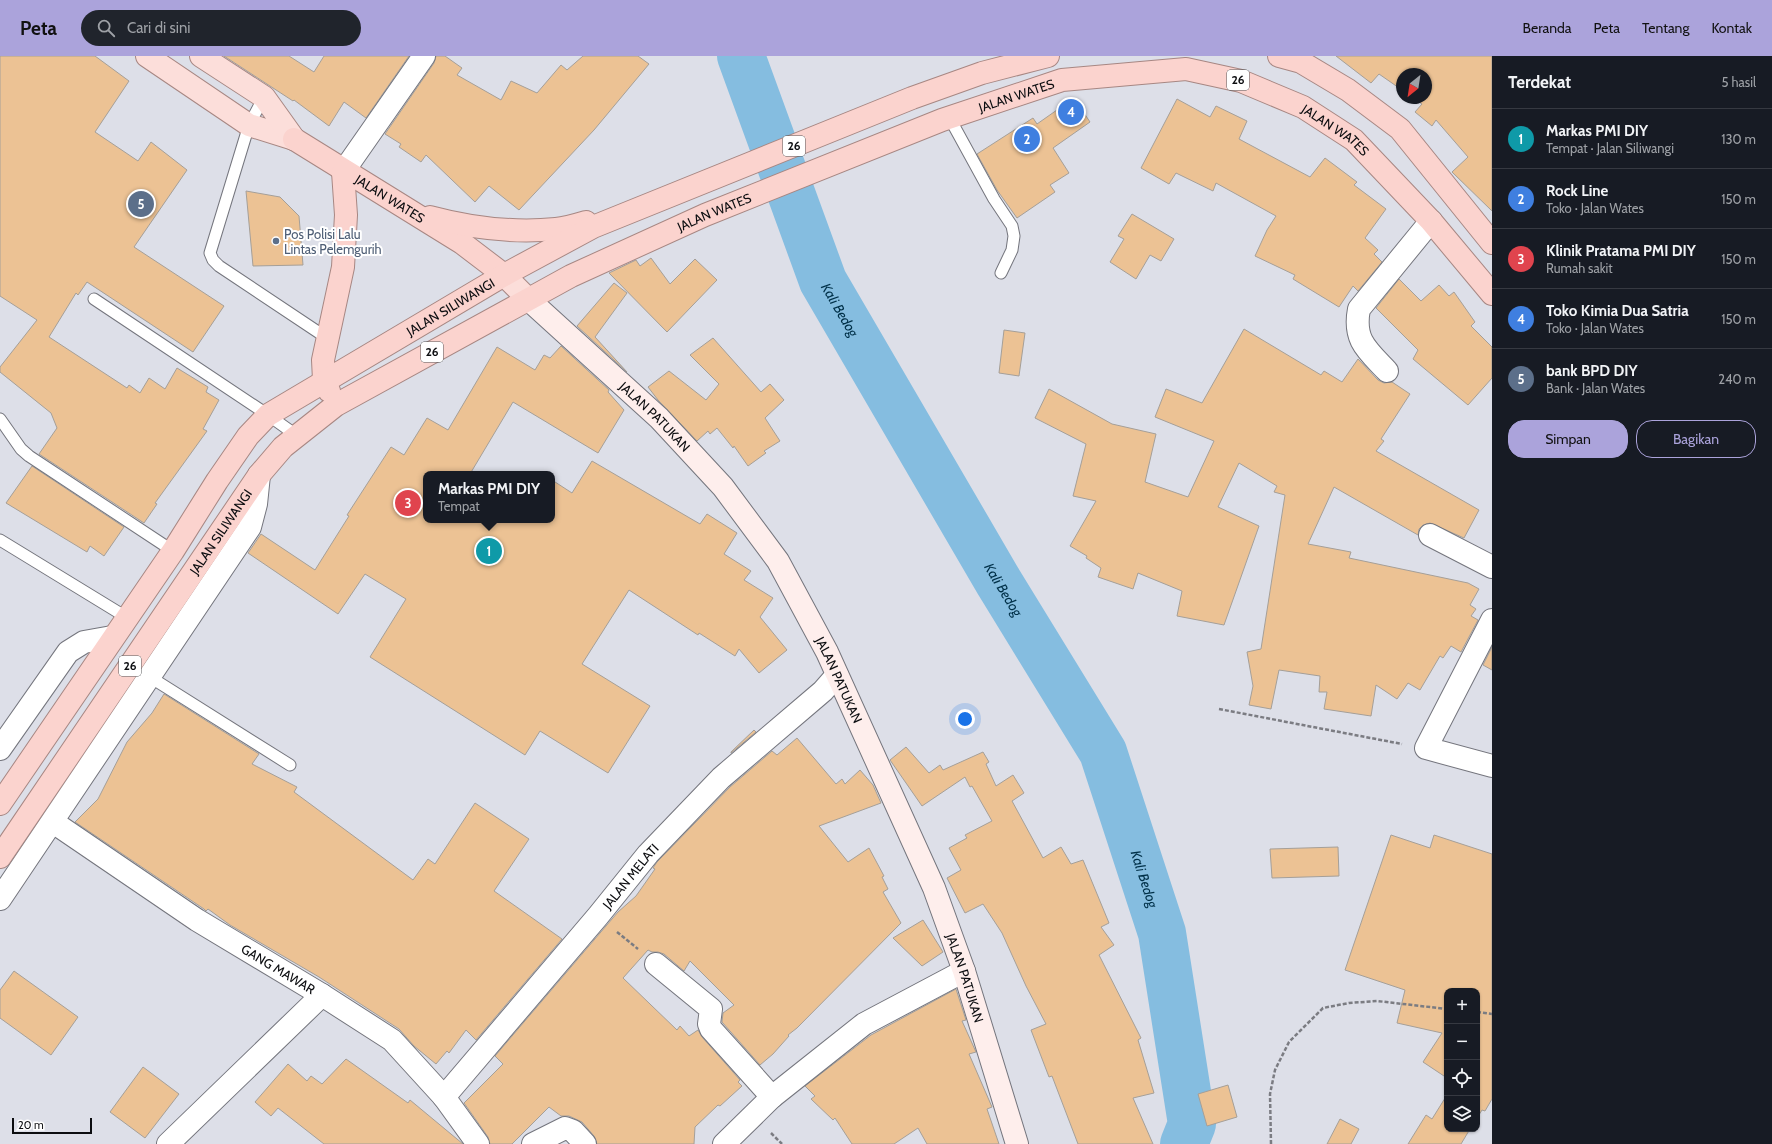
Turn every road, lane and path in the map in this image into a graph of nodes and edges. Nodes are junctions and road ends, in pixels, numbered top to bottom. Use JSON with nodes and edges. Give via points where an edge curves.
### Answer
{"nodes":[{"id":1,"x":147,"y":56,"type":"edge"},
{"id":2,"x":201,"y":56,"type":"edge"},
{"id":3,"x":424,"y":56,"type":"edge"},
{"id":4,"x":1048,"y":56,"type":"edge"},
{"id":5,"x":1279,"y":56,"type":"edge"},
{"id":6,"x":264,"y":97,"type":"junction"},
{"id":7,"x":949,"y":117,"type":"junction"},
{"id":8,"x":249,"y":125,"type":"junction"},
{"id":9,"x":294,"y":139,"type":"junction"},
{"id":10,"x":343,"y":172,"type":"junction"},
{"id":11,"x":633,"y":211,"type":"junction"},
{"id":12,"x":412,"y":213,"type":"junction"},
{"id":13,"x":1430,"y":221,"type":"junction"},
{"id":14,"x":1492,"y":243,"type":"edge"},
{"id":15,"x":1000,"y":273,"type":"dead end"},
{"id":16,"x":504,"y":275,"type":"junction"},
{"id":17,"x":1492,"y":294,"type":"edge"},
{"id":18,"x":94,"y":299,"type":"dead end"},
{"id":19,"x":528,"y":299,"type":"junction"},
{"id":20,"x":327,"y":338,"type":"junction"},
{"id":21,"x":1387,"y":371,"type":"dead end"},
{"id":22,"x":324,"y":380,"type":"junction"},
{"id":23,"x":336,"y":405,"type":"junction"},
{"id":24,"x":268,"y":415,"type":"junction"},
{"id":25,"x":0,"y":419,"type":"edge"},
{"id":26,"x":296,"y":436,"type":"junction"},
{"id":27,"x":259,"y":476,"type":"junction"},
{"id":28,"x":1430,"y":535,"type":"dead end"},
{"id":29,"x":0,"y":540,"type":"edge"},
{"id":30,"x":173,"y":551,"type":"junction"},
{"id":31,"x":1492,"y":567,"type":"edge"},
{"id":32,"x":126,"y":617,"type":"junction"},
{"id":33,"x":1492,"y":620,"type":"edge"},
{"id":34,"x":112,"y":637,"type":"junction"},
{"id":35,"x":837,"y":675,"type":"junction"},
{"id":36,"x":150,"y":677,"type":"junction"},
{"id":37,"x":1219,"y":709,"type":"dead end"},
{"id":38,"x":1426,"y":748,"type":"junction"},
{"id":39,"x":0,"y":749,"type":"edge"},
{"id":40,"x":290,"y":765,"type":"dead end"},
{"id":41,"x":1492,"y":766,"type":"edge"},
{"id":42,"x":0,"y":804,"type":"edge"},
{"id":43,"x":52,"y":822,"type":"junction"},
{"id":44,"x":0,"y":857,"type":"edge"},
{"id":45,"x":0,"y":899,"type":"edge"},
{"id":46,"x":598,"y":916,"type":"junction"},
{"id":47,"x":656,"y":964,"type":"joint"},
{"id":48,"x":964,"y":971,"type":"junction"},
{"id":49,"x":322,"y":995,"type":"junction"},
{"id":50,"x":1444,"y":1009,"type":"edge"},
{"id":51,"x":1480,"y":1012,"type":"edge"},
{"id":52,"x":1492,"y":1014,"type":"edge"},
{"id":53,"x":444,"y":1097,"type":"junction"},
{"id":54,"x":772,"y":1097,"type":"junction"},
{"id":55,"x":168,"y":1144,"type":"edge"},
{"id":56,"x":478,"y":1144,"type":"edge"},
{"id":57,"x":533,"y":1144,"type":"edge"},
{"id":58,"x":585,"y":1144,"type":"edge"},
{"id":59,"x":724,"y":1144,"type":"edge"},
{"id":60,"x":1017,"y":1144,"type":"edge"},
{"id":61,"x":1271,"y":1144,"type":"edge"}],
"edges":[{"from":1,"to":8,"type":"main road","name":"JALAN WATES"},
{"from":2,"to":6,"type":"main road","name":"JALAN WATES"},
{"from":3,"to":10,"type":"street"},
{"from":4,"to":11,"type":"highway","number":"26","via":[[982,73],[912,98]]},
{"from":5,"to":14,"type":"highway","via":[[1301,62],[1348,90],[1400,129]]},
{"from":6,"to":8,"type":"lane"},
{"from":6,"to":9,"type":"main road","name":"JALAN WATES"},
{"from":7,"to":13,"type":"highway","name":"JALAN WATES","number":"26","via":[[1062,80],[1186,69],[1242,81],[1302,107],[1354,140]]},
{"from":7,"to":15,"type":"lane","via":[[994,199],[1012,226],[1012,250]]},
{"from":7,"to":19,"type":"highway","name":"JALAN WATES","number":"26","via":[[706,215],[571,276]]},
{"from":8,"to":9,"type":"main road","name":"JALAN WATES"},
{"from":8,"to":20,"type":"lane","via":[[210,253],[219,266]]},
{"from":9,"to":10,"type":"highway","name":"JALAN WATES"},
{"from":10,"to":12,"type":"highway","name":"JALAN WATES"},
{"from":10,"to":20,"type":"highway","via":[[346,215],[343,267]]},
{"from":11,"to":12,"type":"highway","via":[[557,229],[526,230],[451,223]]},
{"from":11,"to":16,"type":"highway","number":"26","via":[[593,227]]},
{"from":12,"to":16,"type":"highway","name":"JALAN WATES","via":[[462,243]]},
{"from":13,"to":17,"type":"highway","name":"JALAN WATES","number":"26"},
{"from":13,"to":21,"type":"street","via":[[1359,308],[1356,322],[1358,335],[1365,347]]},
{"from":16,"to":19,"type":"main road","name":"JALAN WATES"},
{"from":16,"to":22,"type":"highway","name":"JALAN SILIWANGI","number":"26"},
{"from":18,"to":24,"type":"lane"},
{"from":19,"to":23,"type":"highway","name":"JALAN SILIWANGI","number":"26"},
{"from":19,"to":35,"type":"main road","name":"JALAN PATUKAN","via":[[659,418],[723,487],[778,561]]},
{"from":20,"to":22,"type":"highway","via":[[323,360]]},
{"from":22,"to":23,"type":"highway"},
{"from":22,"to":24,"type":"highway","name":"JALAN SILIWANGI","number":"26"},
{"from":23,"to":26,"type":"highway","name":"JALAN SILIWANGI","number":"26"},
{"from":24,"to":26,"type":"lane"},
{"from":24,"to":30,"type":"highway","name":"JALAN SILIWANGI","number":"26","via":[[248,436]]},
{"from":25,"to":30,"type":"lane","via":[[29,456]]},
{"from":26,"to":27,"type":"highway","name":"JALAN SILIWANGI","number":"26","via":[[283,447]]},
{"from":27,"to":36,"type":"street","via":[[250,527]]},
{"from":27,"to":44,"type":"highway","name":"JALAN SILIWANGI","number":"26"},
{"from":28,"to":31,"type":"street"},
{"from":29,"to":32,"type":"lane"},
{"from":30,"to":32,"type":"highway","name":"JALAN SILIWANGI","number":"26"},
{"from":32,"to":34,"type":"highway","name":"JALAN SILIWANGI","number":"26"},
{"from":33,"to":38,"type":"street"},
{"from":34,"to":39,"type":"street","via":[[84,642],[68,652]]},
{"from":34,"to":42,"type":"highway","name":"JALAN SILIWANGI","number":"26"},
{"from":35,"to":46,"type":"street","name":"JALAN MELATI","via":[[823,691],[721,778],[648,854]]},
{"from":35,"to":48,"type":"main road","name":"JALAN PATUKAN","via":[[934,888]]},
{"from":36,"to":40,"type":"lane"},
{"from":36,"to":43,"type":"street"},
{"from":37,"to":38,"type":"path"},
{"from":38,"to":41,"type":"street"},
{"from":43,"to":45,"type":"street"},
{"from":43,"to":49,"type":"street","name":"GANG MAWAR","via":[[197,920]]},
{"from":46,"to":47,"type":"path"},
{"from":46,"to":53,"type":"street","name":"JALAN MELATI"},
{"from":47,"to":54,"type":"street","via":[[711,1009],[711,1029]]},
{"from":48,"to":54,"type":"street","via":[[864,1024]]},
{"from":48,"to":60,"type":"main road","name":"JALAN PATUKAN"},
{"from":49,"to":53,"type":"street","name":"GANG MAWAR","via":[[392,1040]]},
{"from":49,"to":55,"type":"street"},
{"from":50,"to":61,"type":"path","via":[[1376,1001],[1323,1008],[1290,1042],[1275,1070],[1270,1094]]},
{"from":51,"to":52,"type":"path"},
{"from":53,"to":56,"type":"street","name":"GANG MAWAR"},
{"from":54,"to":59,"type":"street"},
{"from":57,"to":58,"type":"street","via":[[565,1128],[573,1131]]}]}
